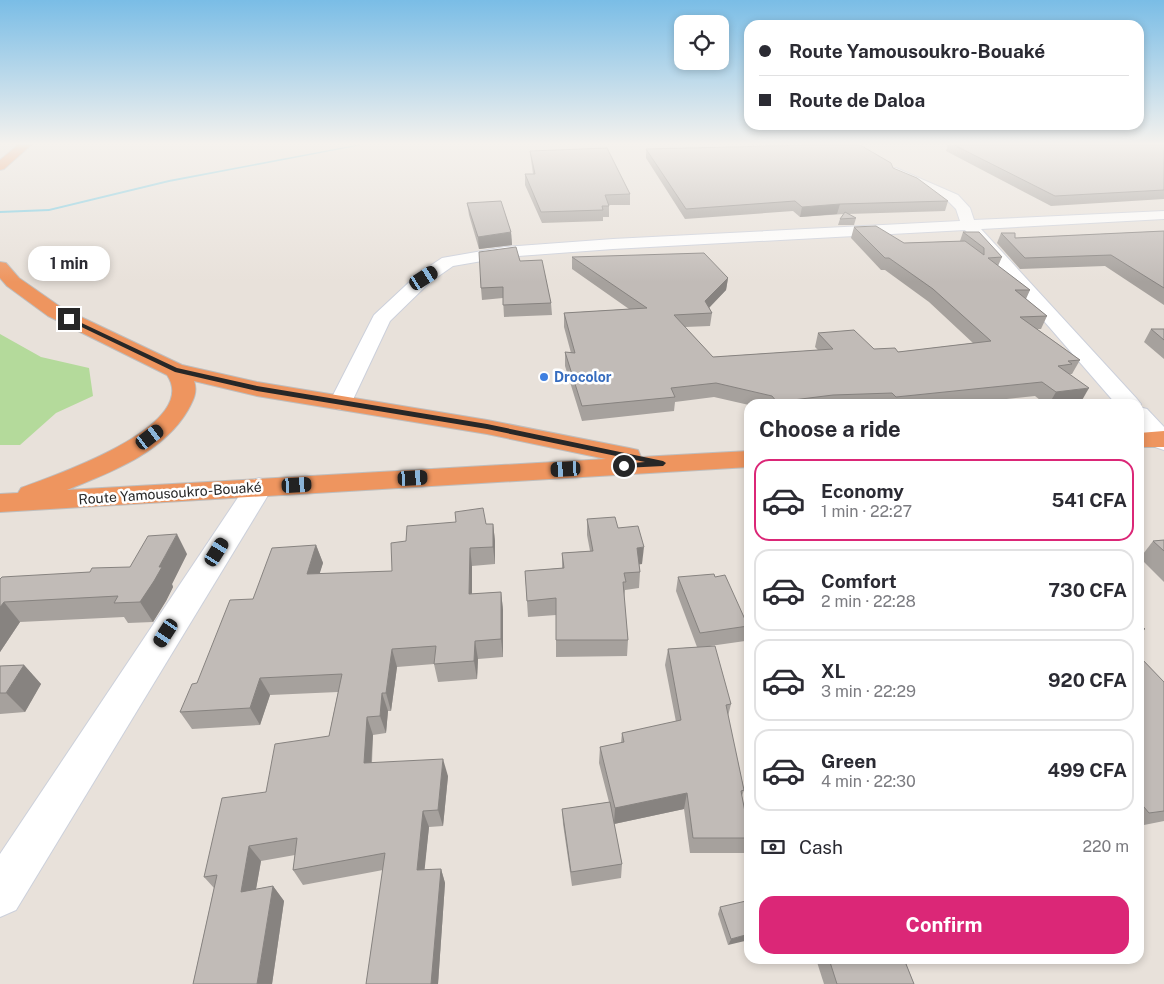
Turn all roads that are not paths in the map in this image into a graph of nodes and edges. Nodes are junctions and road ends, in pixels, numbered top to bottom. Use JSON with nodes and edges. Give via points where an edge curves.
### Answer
{"nodes":[{"id":1,"x":937,"y":191,"type":"edge"},
{"id":2,"x":1164,"y":215,"type":"edge"},
{"id":3,"x":968,"y":224,"type":"junction"},
{"id":4,"x":0,"y":267,"type":"edge"},
{"id":5,"x":175,"y":370,"type":"junction"},
{"id":6,"x":1125,"y":399,"type":"edge"},
{"id":7,"x":341,"y":403,"type":"junction"},
{"id":8,"x":1144,"y":421,"type":"edge"},
{"id":9,"x":1157,"y":440,"type":"edge"},
{"id":10,"x":744,"y":459,"type":"edge"},
{"id":11,"x":663,"y":463,"type":"junction"},
{"id":12,"x":259,"y":487,"type":"junction"},
{"id":13,"x":6,"y":503,"type":"edge"},
{"id":14,"x":0,"y":894,"type":"edge"}],
"edges":[{"from":1,"to":3,"type":"street","via":[[953,198],[962,208]]},
{"from":2,"to":3,"type":"street"},
{"from":3,"to":6,"type":"street"},
{"from":3,"to":7,"type":"street","via":[[593,245],[505,252],[448,262],[424,278],[381,319]]},
{"from":4,"to":5,"type":"highway","via":[[13,282],[55,312]]},
{"from":5,"to":7,"type":"highway"},
{"from":5,"to":13,"type":"highway","via":[[184,383],[183,394],[177,411],[160,429],[116,459]]},
{"from":7,"to":11,"type":"highway","via":[[487,426]]},
{"from":8,"to":9,"type":"street"},
{"from":10,"to":11,"type":"highway","name":"Route Yamousoukro-Bouaké"},
{"from":11,"to":12,"type":"highway","name":"Route Yamousoukro-Bouaké"},
{"from":12,"to":13,"type":"highway","name":"Route Yamousoukro-Bouaké"},
{"from":12,"to":14,"type":"street"}]}
